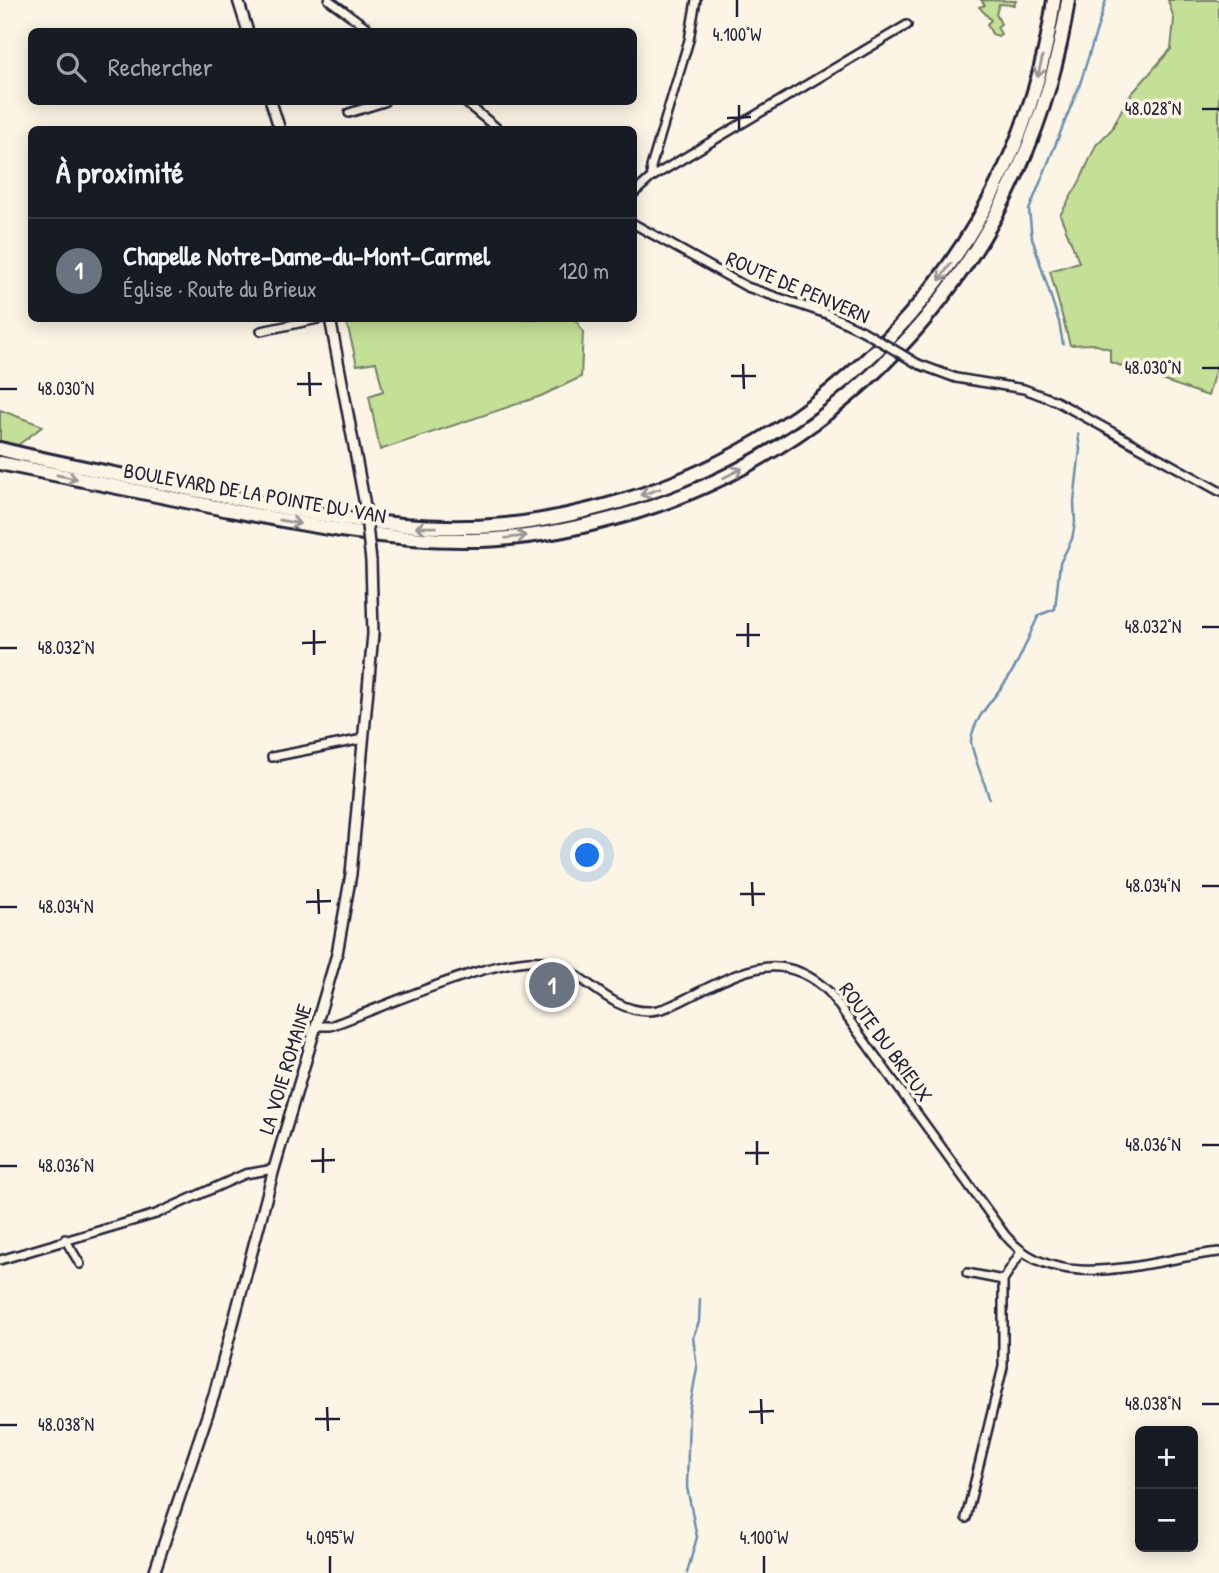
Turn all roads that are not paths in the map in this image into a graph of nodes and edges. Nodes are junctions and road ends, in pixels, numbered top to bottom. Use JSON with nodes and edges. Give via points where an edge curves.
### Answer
{"nodes":[{"id":1,"x":238,"y":0,"type":"edge"},
{"id":2,"x":329,"y":0,"type":"edge"},
{"id":3,"x":696,"y":0,"type":"edge"},
{"id":4,"x":1054,"y":0,"type":"edge"},
{"id":5,"x":1068,"y":0,"type":"edge"},
{"id":6,"x":907,"y":25,"type":"dead end"},
{"id":7,"x":247,"y":28,"type":"edge"},
{"id":8,"x":368,"y":28,"type":"edge"},
{"id":9,"x":272,"y":105,"type":"edge"},
{"id":10,"x":374,"y":105,"type":"edge"},
{"id":11,"x":469,"y":105,"type":"edge"},
{"id":12,"x":349,"y":113,"type":"dead end"},
{"id":13,"x":279,"y":126,"type":"edge"},
{"id":14,"x":494,"y":126,"type":"edge"},
{"id":15,"x":652,"y":177,"type":"junction"},
{"id":16,"x":637,"y":190,"type":"edge"},
{"id":17,"x":637,"y":226,"type":"edge"},
{"id":18,"x":304,"y":322,"type":"edge"},
{"id":19,"x":330,"y":322,"type":"edge"},
{"id":20,"x":261,"y":331,"type":"dead end"},
{"id":21,"x":0,"y":449,"type":"edge"},
{"id":22,"x":0,"y":463,"type":"edge"},
{"id":23,"x":1219,"y":491,"type":"edge"},
{"id":24,"x":363,"y":738,"type":"junction"},
{"id":25,"x":272,"y":757,"type":"dead end"},
{"id":26,"x":316,"y":1026,"type":"junction"},
{"id":27,"x":274,"y":1169,"type":"junction"},
{"id":28,"x":65,"y":1238,"type":"junction"},
{"id":29,"x":1021,"y":1252,"type":"junction"},
{"id":30,"x":1219,"y":1252,"type":"edge"},
{"id":31,"x":0,"y":1260,"type":"edge"},
{"id":32,"x":80,"y":1264,"type":"dead end"},
{"id":33,"x":967,"y":1273,"type":"dead end"},
{"id":34,"x":1003,"y":1280,"type":"junction"},
{"id":35,"x":966,"y":1518,"type":"dead end"},
{"id":36,"x":154,"y":1573,"type":"edge"}],
"edges":[{"from":1,"to":7,"type":"street"},
{"from":2,"to":8,"type":"street"},
{"from":3,"to":15,"type":"street"},
{"from":4,"to":21,"type":"highway","name":"BOULEVARD DE LA POINTE DU VAN","one_way":true,"via":[[1042,61],[1016,144],[975,225],[932,290],[836,390],[773,434],[704,472],[578,513],[515,524],[425,527],[310,513]]},
{"from":22,"to":5,"type":"highway","name":"BOULEVARD DE LA POINTE DU VAN","one_way":true,"via":[[285,521],[365,535],[423,539],[492,539],[560,531],[687,494],[737,471],[816,422],[889,360],[938,304],[982,241],[1015,181],[1051,88]]},
{"from":6,"to":15,"type":"street"},
{"from":9,"to":13,"type":"street"},
{"from":10,"to":12,"type":"street"},
{"from":11,"to":14,"type":"street"},
{"from":15,"to":16,"type":"street"},
{"from":17,"to":23,"type":"street","name":"ROUTE DE PENVERN","bridge":true,"via":[[747,287],[827,314],[918,364],[956,378],[1024,390],[1056,401]]},
{"from":18,"to":20,"type":"street"},
{"from":19,"to":24,"type":"street","name":"LA VOIE ROMAINE","bridge":true,"via":[[338,389],[364,500],[371,561],[374,621]]},
{"from":24,"to":25,"type":"street"},
{"from":24,"to":26,"type":"street","name":"LA VOIE ROMAINE","via":[[348,903]]},
{"from":26,"to":27,"type":"street","name":"LA VOIE ROMAINE"},
{"from":26,"to":29,"type":"street","name":"ROUTE DU BRIEUX","via":[[335,1024],[487,969],[524,961],[557,965],[617,1002],[648,1011],[732,977],[792,966],[829,992]]},
{"from":27,"to":28,"type":"street","via":[[245,1174],[156,1214]]},
{"from":27,"to":36,"type":"street","name":"LA VOIE ROMAINE","via":[[214,1395]]},
{"from":28,"to":31,"type":"street"},
{"from":28,"to":32,"type":"street"},
{"from":29,"to":30,"type":"street","name":"ROUTE DU BRIEUX","via":[[1038,1262],[1092,1270]]},
{"from":29,"to":34,"type":"street"},
{"from":33,"to":34,"type":"street"},
{"from":34,"to":35,"type":"street","via":[[1003,1367]]}]}
